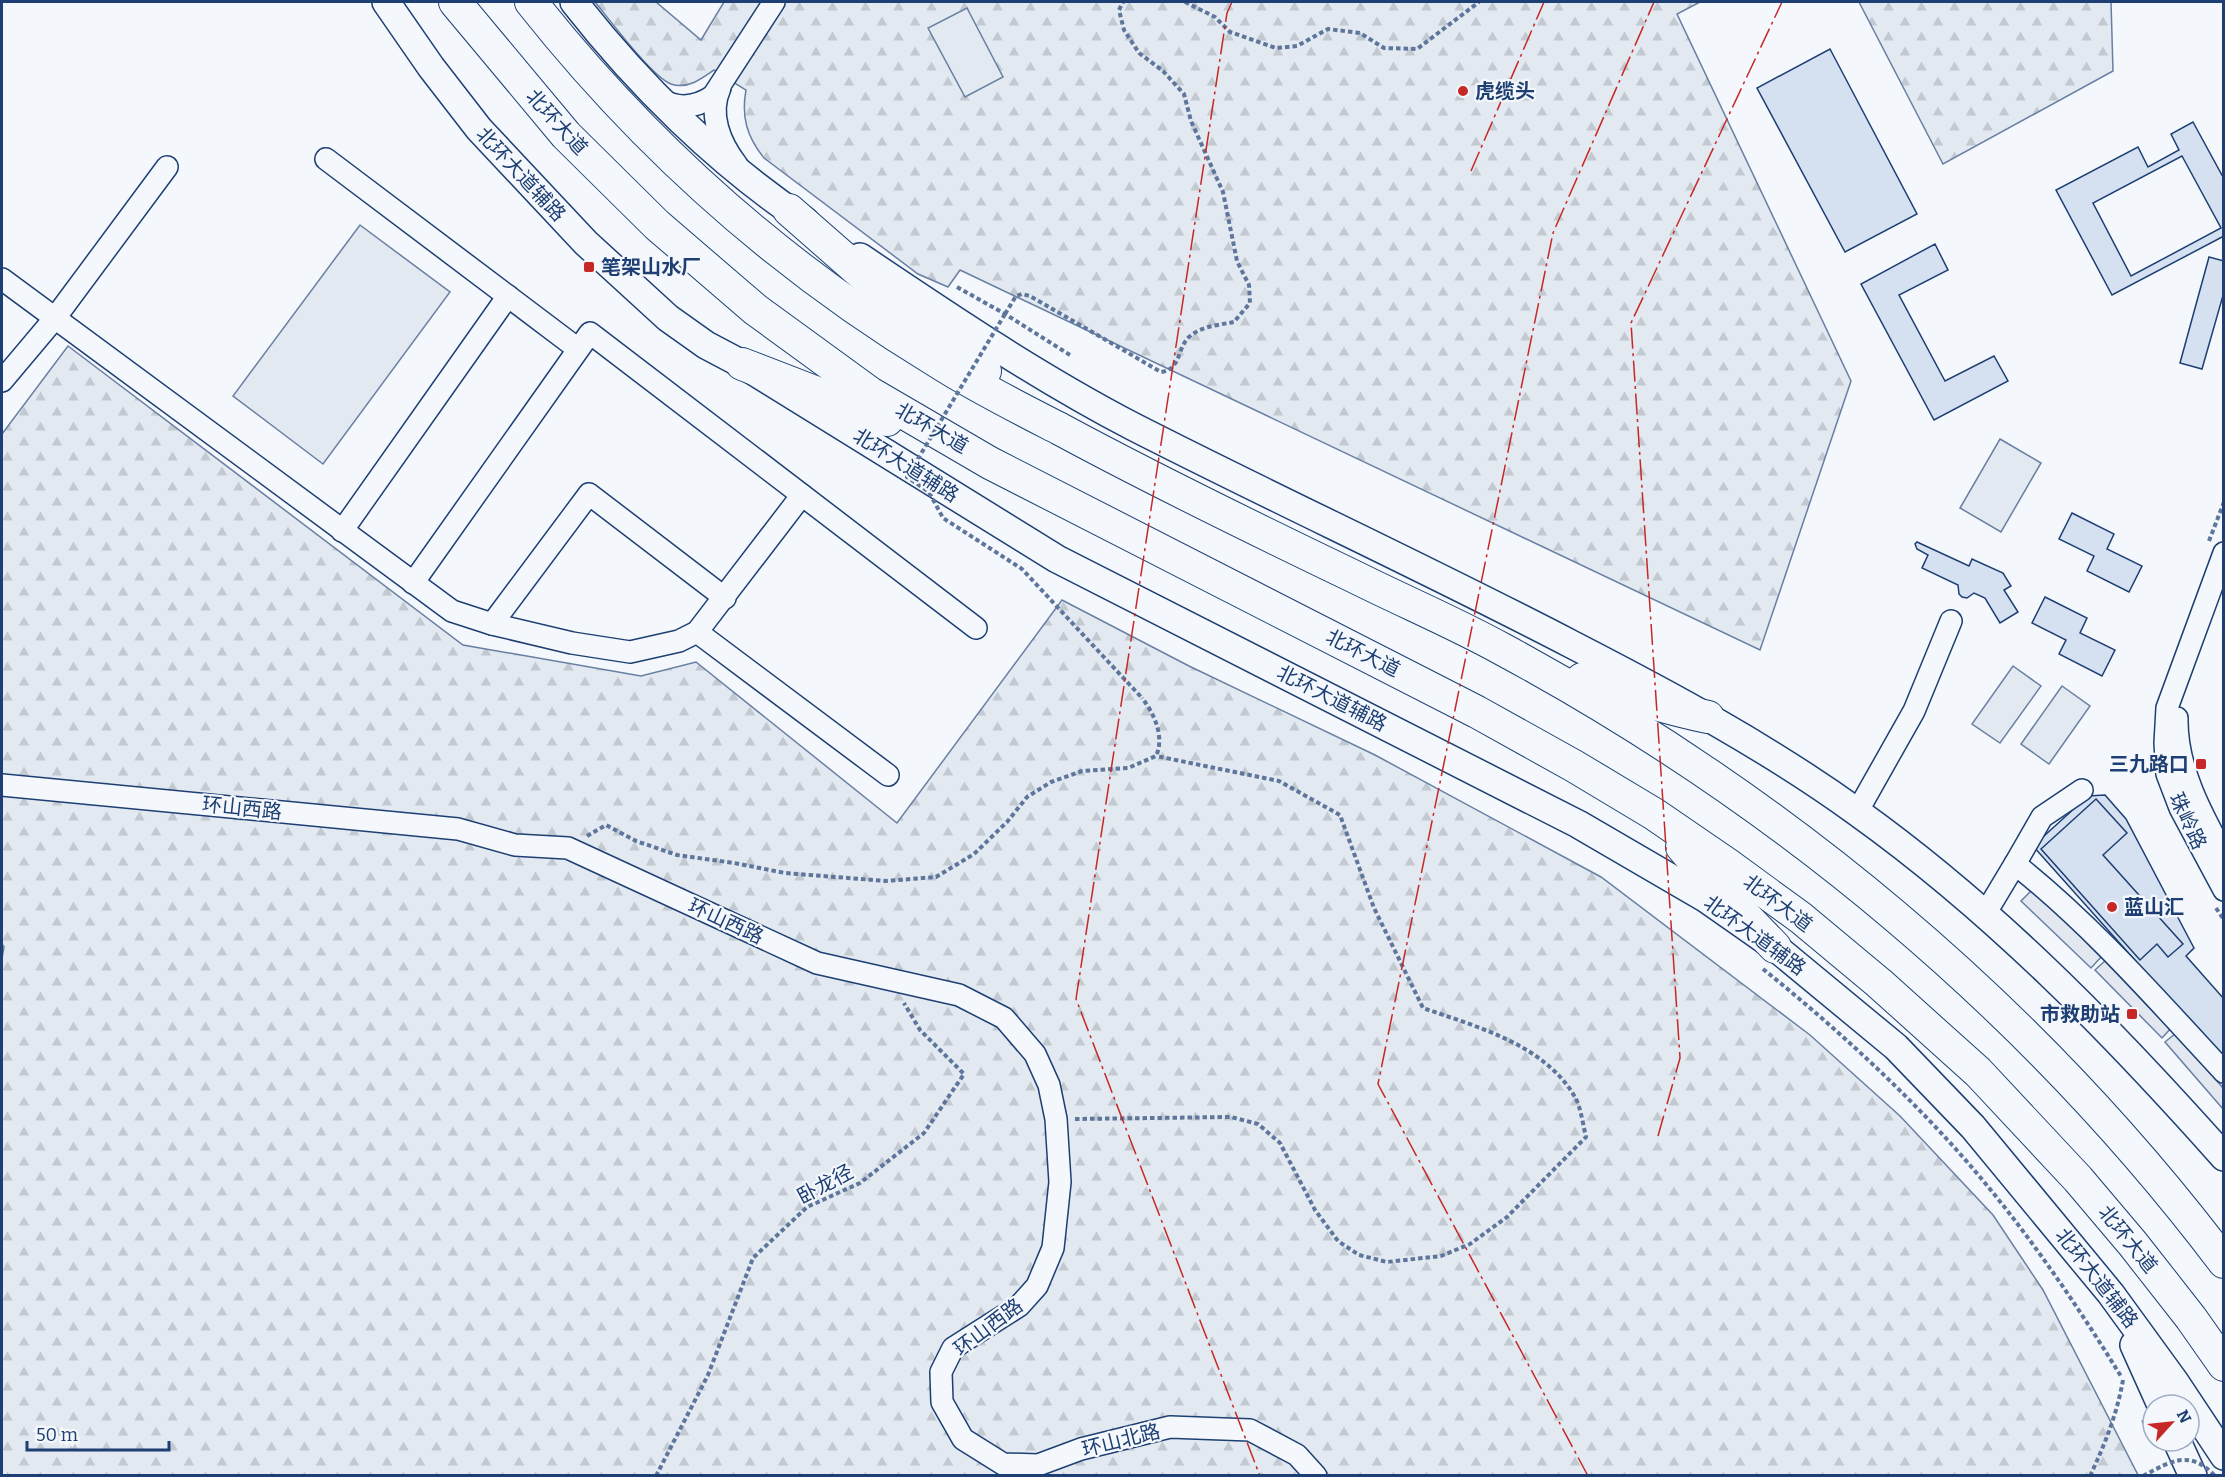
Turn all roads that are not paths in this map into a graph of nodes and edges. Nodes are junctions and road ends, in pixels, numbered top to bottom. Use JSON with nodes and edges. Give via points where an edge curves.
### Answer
{"nodes":[{"id":1,"x":386,"y":2,"type":"edge"},
{"id":2,"x":455,"y":2,"type":"edge"},
{"id":3,"x":531,"y":2,"type":"edge"},
{"id":4,"x":538,"y":2,"type":"edge"},
{"id":5,"x":574,"y":2,"type":"edge"},
{"id":6,"x":774,"y":2,"type":"edge"},
{"id":7,"x":626,"y":63,"type":"junction"},
{"id":8,"x":720,"y":88,"type":"junction"},
{"id":9,"x":662,"y":100,"type":"junction"},
{"id":10,"x":326,"y":159,"type":"dead end"},
{"id":11,"x":167,"y":167,"type":"dead end"},
{"id":12,"x":744,"y":174,"type":"junction"},
{"id":13,"x":789,"y":210,"type":"junction"},
{"id":14,"x":2,"y":279,"type":"edge"},
{"id":15,"x":508,"y":296,"type":"junction"},
{"id":16,"x":55,"y":318,"type":"junction"},
{"id":17,"x":578,"y":349,"type":"junction"},
{"id":18,"x":742,"y":364,"type":"junction"},
{"id":19,"x":2,"y":381,"type":"edge"},
{"id":20,"x":1083,"y":442,"type":"junction"},
{"id":21,"x":990,"y":463,"type":"junction"},
{"id":22,"x":802,"y":495,"type":"junction"},
{"id":23,"x":342,"y":531,"type":"junction"},
{"id":24,"x":2223,"y":553,"type":"edge"},
{"id":25,"x":413,"y":584,"type":"junction"},
{"id":26,"x":725,"y":598,"type":"junction"},
{"id":27,"x":1951,"y":621,"type":"dead end"},
{"id":28,"x":492,"y":624,"type":"junction"},
{"id":29,"x":976,"y":627,"type":"dead end"},
{"id":30,"x":697,"y":632,"type":"junction"},
{"id":31,"x":1501,"y":648,"type":"junction"},
{"id":32,"x":2178,"y":679,"type":"junction"},
{"id":33,"x":1708,"y":717,"type":"junction"},
{"id":34,"x":888,"y":775,"type":"dead end"},
{"id":35,"x":2,"y":785,"type":"edge"},
{"id":36,"x":2082,"y":790,"type":"dead end"},
{"id":37,"x":1857,"y":812,"type":"junction"},
{"id":38,"x":1654,"y":814,"type":"junction"},
{"id":39,"x":2223,"y":855,"type":"edge"},
{"id":40,"x":2014,"y":864,"type":"junction"},
{"id":41,"x":2223,"y":890,"type":"edge"},
{"id":42,"x":1985,"y":914,"type":"junction"},
{"id":43,"x":1768,"y":958,"type":"junction"},
{"id":44,"x":2223,"y":1072,"type":"edge"},
{"id":45,"x":2223,"y":1157,"type":"edge"},
{"id":46,"x":2223,"y":1262,"type":"edge"},
{"id":47,"x":2111,"y":1294,"type":"junction"},
{"id":48,"x":2223,"y":1365,"type":"edge"},
{"id":49,"x":2145,"y":1393,"type":"edge"},
{"id":50,"x":942,"y":1402,"type":"joint"},
{"id":51,"x":2170,"y":1453,"type":"edge"},
{"id":52,"x":2223,"y":1456,"type":"edge"},
{"id":53,"x":1316,"y":1476,"type":"edge"},
{"id":54,"x":2193,"y":1476,"type":"edge"}],
"edges":[{"from":1,"to":18,"type":"main road","name":"北环大道辅路","via":[[479,129],[586,243],[668,318]]},
{"from":2,"to":21,"type":"highway","name":"北环大道","via":[[566,135],[657,225],[756,310],[870,393]]},
{"from":3,"to":20,"type":"highway","via":[[622,109],[753,231],[847,303],[939,364]]},
{"from":4,"to":7,"type":"main road"},
{"from":5,"to":7,"type":"main road"},
{"from":6,"to":8,"type":"street"},
{"from":7,"to":9,"type":"main road"},
{"from":8,"to":9,"type":"street","via":[[694,106],[676,106]]},
{"from":8,"to":12,"type":"street","via":[[715,104],[717,127],[727,151]]},
{"from":9,"to":12,"type":"main road"},
{"from":10,"to":15,"type":"street"},
{"from":11,"to":16,"type":"street"},
{"from":12,"to":13,"type":"main road"},
{"from":13,"to":20,"type":"highway","via":[[878,288]]},
{"from":13,"to":33,"type":"main road","via":[[1003,352],[1088,402],[1499,607]]},
{"from":14,"to":16,"type":"street"},
{"from":15,"to":17,"type":"street"},
{"from":15,"to":23,"type":"street"},
{"from":16,"to":19,"type":"street"},
{"from":16,"to":23,"type":"street"},
{"from":17,"to":22,"type":"street","via":[[590,333]]},
{"from":17,"to":25,"type":"street"},
{"from":18,"to":21,"type":"highway","via":[[831,396]]},
{"from":18,"to":43,"type":"main road","name":"北环大道辅路","via":[[1057,559],[1578,824],[1705,898]]},
{"from":20,"to":31,"type":"highway"},
{"from":21,"to":38,"type":"highway","name":"北环大道","via":[[1477,712]]},
{"from":22,"to":26,"type":"street"},
{"from":22,"to":29,"type":"street"},
{"from":23,"to":25,"type":"street"},
{"from":24,"to":32,"type":"street","name":"珠岭路"},
{"from":25,"to":28,"type":"street","via":[[452,611]]},
{"from":26,"to":28,"type":"street","via":[[588,494]]},
{"from":26,"to":30,"type":"street"},
{"from":27,"to":37,"type":"street","via":[[1914,711]]},
{"from":28,"to":30,"type":"street","via":[[630,652],[679,641]]},
{"from":30,"to":34,"type":"street"},
{"from":31,"to":33,"type":"highway","via":[[1622,694]]},
{"from":31,"to":46,"type":"highway","via":[[1682,757],[1779,823],[1875,898],[2034,1043],[2147,1166]]},
{"from":32,"to":39,"type":"street","name":"珠岭路","via":[[2177,730],[2182,761],[2195,799]]},
{"from":32,"to":41,"type":"street","name":"珠岭路","via":[[2167,708],[2167,774],[2180,808]]},
{"from":33,"to":37,"type":"main road"},
{"from":35,"to":50,"type":"street","name":"环山西路","via":[[458,829],[516,845],[568,848],[817,963],[959,995],[1004,1018],[1035,1054],[1049,1085],[1056,1119],[1060,1182],[1053,1248],[1037,1286],[1019,1306],[953,1348],[941,1372]]},
{"from":36,"to":40,"type":"street","via":[[2042,817]]},
{"from":37,"to":42,"type":"main road"},
{"from":38,"to":43,"type":"highway","via":[[1714,884]]},
{"from":38,"to":48,"type":"highway","name":"北环大道","via":[[1801,918],[1977,1072],[2126,1236]]},
{"from":40,"to":42,"type":"street"},
{"from":40,"to":44,"type":"street","via":[[2054,895]]},
{"from":42,"to":45,"type":"main road","via":[[2127,1050]]},
{"from":43,"to":47,"type":"main road","name":"北环大道辅路","via":[[1896,1047],[1973,1127]]},
{"from":47,"to":49,"type":"main road"},
{"from":47,"to":52,"type":"main road","name":"北环大道辅路"},
{"from":50,"to":53,"type":"street","name":"环山北路","via":[[963,1439],[1002,1464],[1038,1465],[1081,1449],[1170,1427],[1250,1430],[1297,1455]]},
{"from":51,"to":54,"type":"main road"}]}
